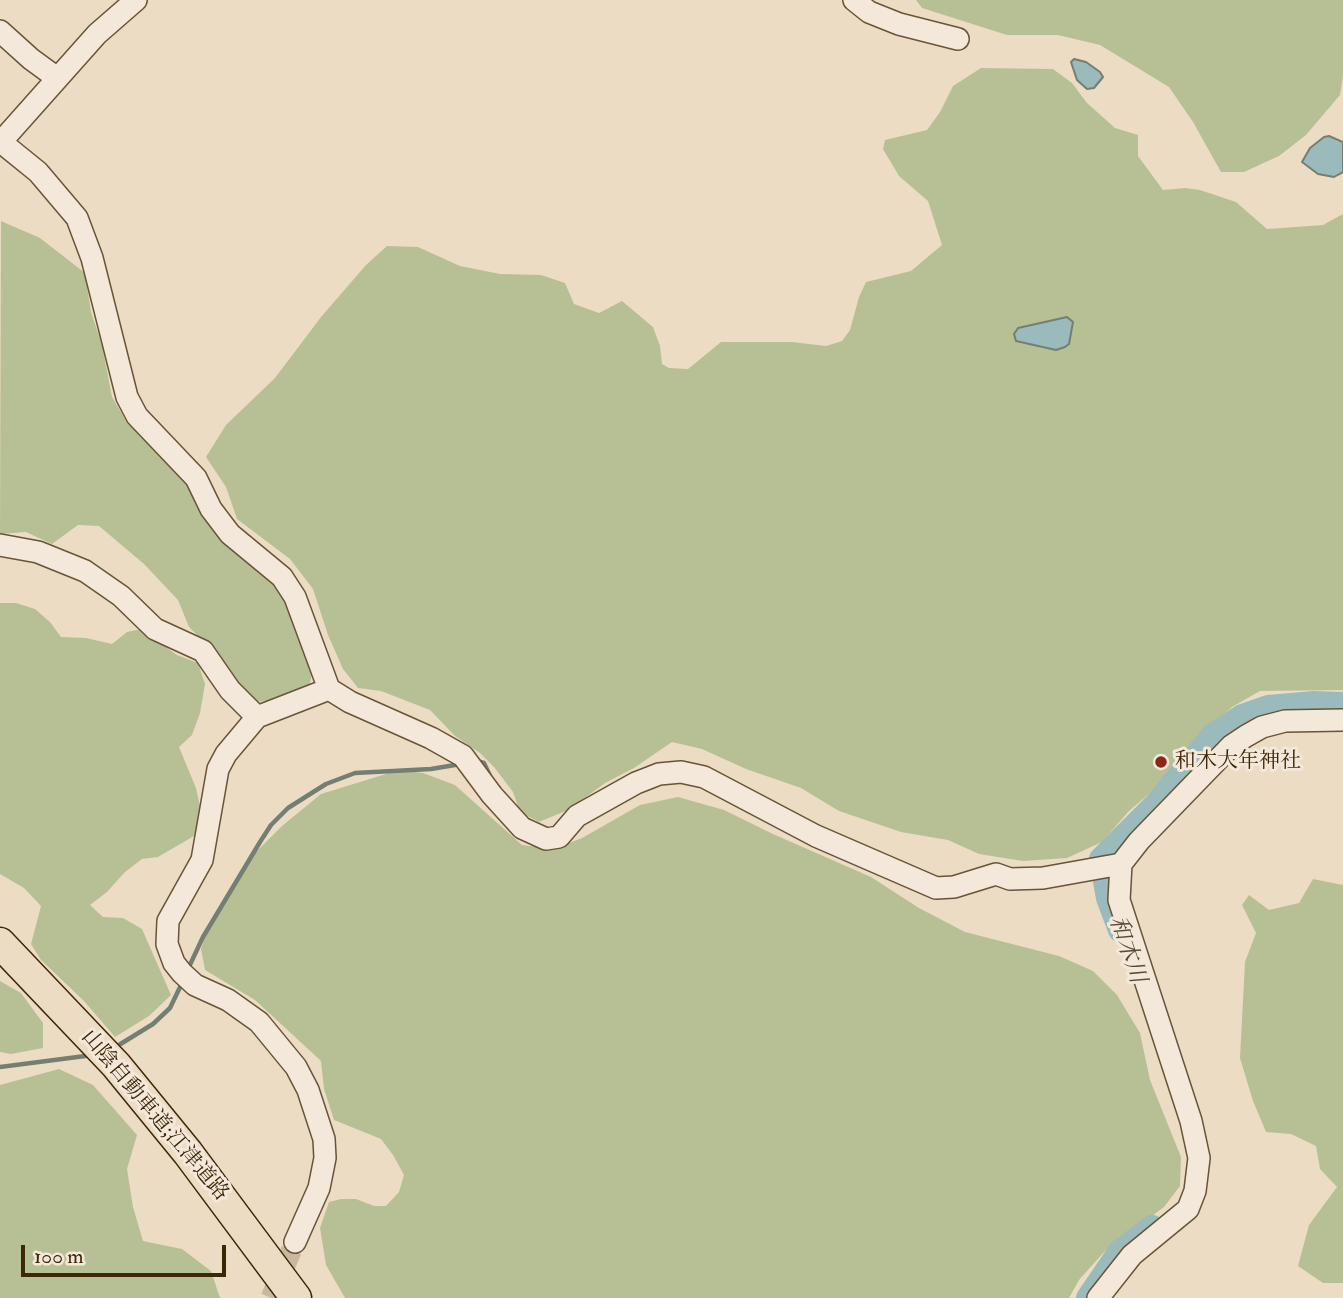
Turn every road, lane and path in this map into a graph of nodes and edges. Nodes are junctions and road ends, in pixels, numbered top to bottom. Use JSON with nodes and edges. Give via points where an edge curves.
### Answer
{"nodes":[{"id":1,"x":136,"y":0,"type":"edge"},
{"id":2,"x":854,"y":0,"type":"edge"},
{"id":3,"x":0,"y":31,"type":"edge"},
{"id":4,"x":958,"y":39,"type":"dead end"},
{"id":5,"x":57,"y":78,"type":"junction"},
{"id":6,"x":1,"y":143,"type":"edge"},
{"id":7,"x":0,"y":545,"type":"edge"},
{"id":8,"x":329,"y":689,"type":"junction"},
{"id":9,"x":257,"y":717,"type":"junction"},
{"id":10,"x":1343,"y":720,"type":"edge"},
{"id":11,"x":1118,"y":864,"type":"junction"},
{"id":12,"x":0,"y":943,"type":"edge"},
{"id":13,"x":295,"y":1242,"type":"tunnel mouth"},
{"id":14,"x":296,"y":1298,"type":"edge"},
{"id":15,"x":1098,"y":1298,"type":"edge"}],
"edges":[{"from":1,"to":5,"type":"street"},
{"from":2,"to":4,"type":"street","via":[[869,12]]},
{"from":3,"to":5,"type":"street"},
{"from":5,"to":6,"type":"street"},
{"from":6,"to":8,"type":"street","via":[[38,172],[77,218],[92,258],[127,397],[137,415],[196,478],[230,534],[282,577],[295,597]]},
{"from":7,"to":9,"type":"street","via":[[38,552],[85,572],[121,596],[155,629],[203,651],[230,690]]},
{"from":8,"to":9,"type":"street"},
{"from":8,"to":11,"type":"street","via":[[468,761],[523,828],[549,839],[559,837],[567,827],[636,783],[681,772],[705,777],[816,836],[928,886],[954,887],[1003,876],[1043,878]]},
{"from":9,"to":13,"type":"street","via":[[218,768],[202,860],[168,921],[167,944],[185,976],[259,1021],[296,1067],[308,1090],[325,1157],[319,1188]]},
{"from":10,"to":11,"type":"street","via":[[1285,721],[1246,736],[1231,746]]},
{"from":11,"to":15,"type":"street","via":[[1119,900],[1199,1158],[1188,1209],[1132,1255]]},
{"from":12,"to":14,"type":"highway","name":"山陰自動車道;江津道路","via":[[116,1065]]}]}
